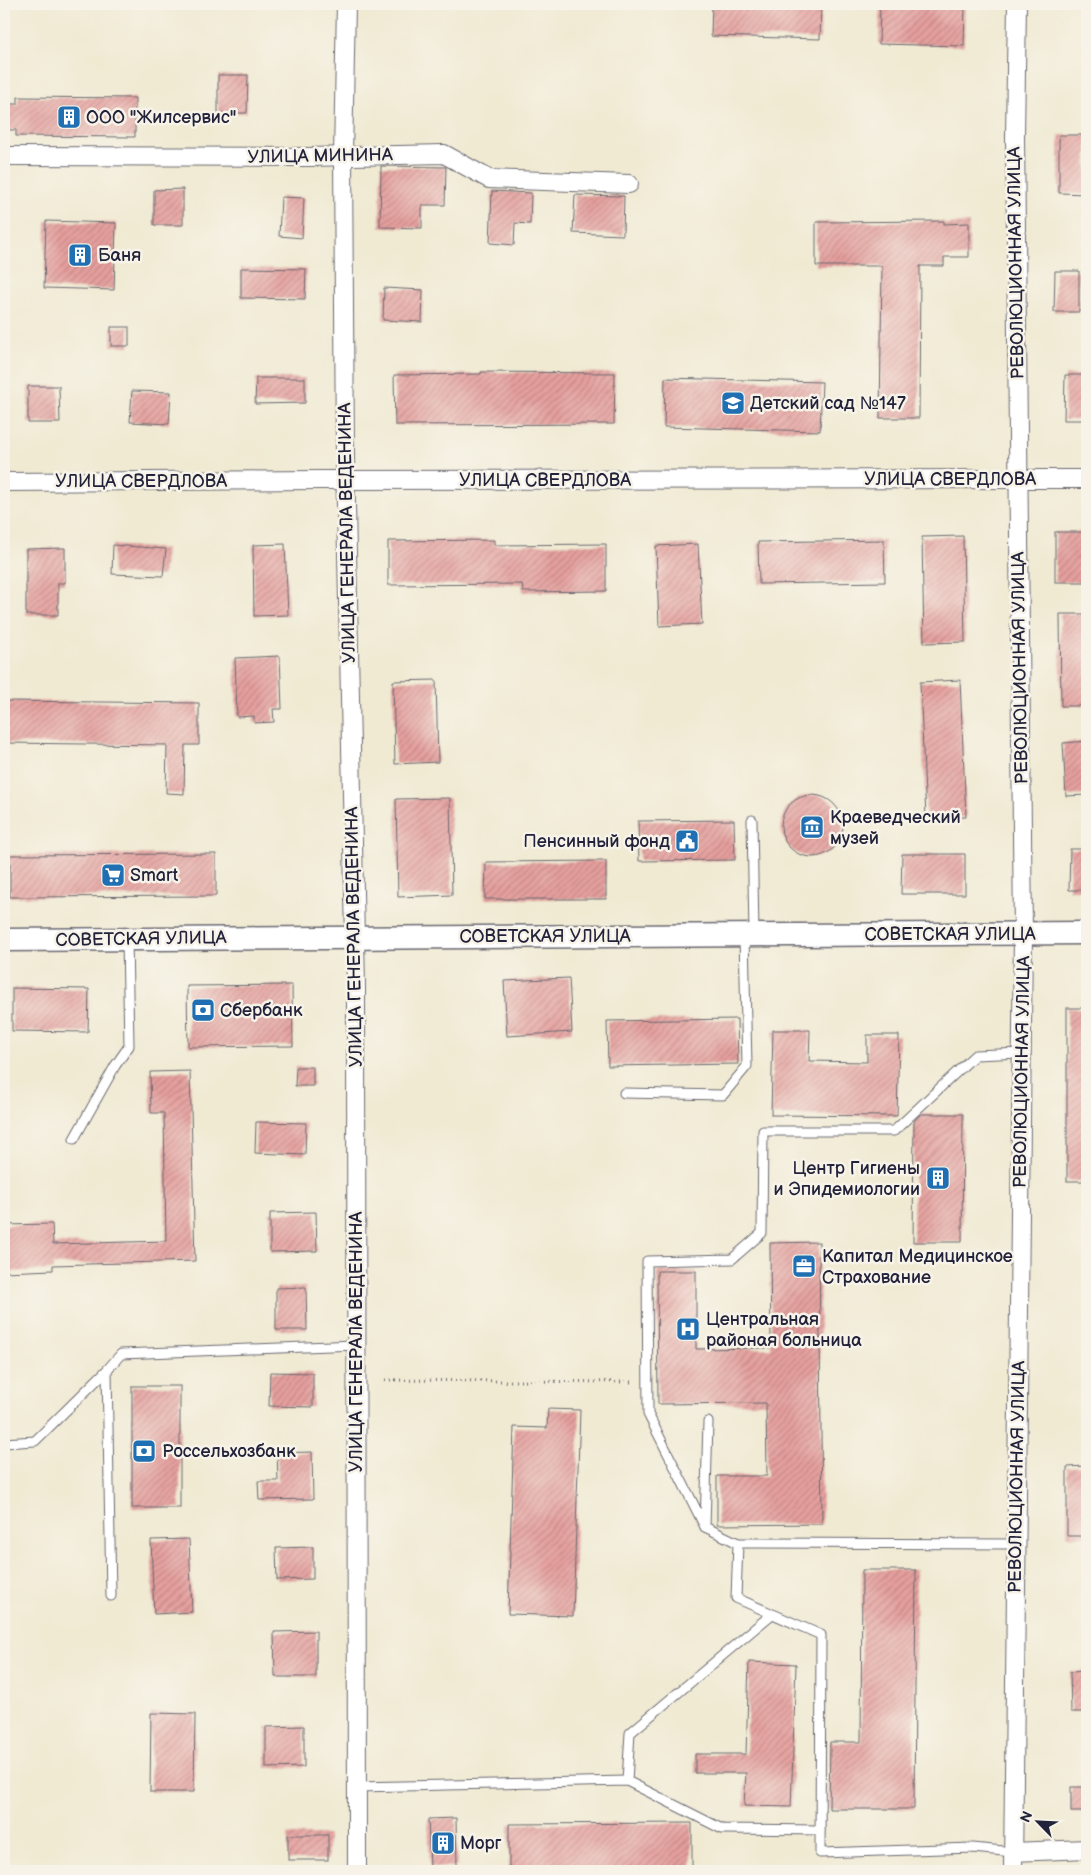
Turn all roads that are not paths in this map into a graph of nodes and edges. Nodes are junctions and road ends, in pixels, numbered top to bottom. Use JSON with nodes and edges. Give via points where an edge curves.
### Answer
{"nodes":[{"id":1,"x":346,"y":4,"type":"edge"},
{"id":2,"x":1017,"y":4,"type":"edge"},
{"id":3,"x":4,"y":156,"type":"edge"},
{"id":4,"x":343,"y":156,"type":"junction"},
{"id":5,"x":629,"y":184,"type":"dead end"},
{"id":6,"x":1018,"y":479,"type":"junction"},
{"id":7,"x":1087,"y":479,"type":"edge"},
{"id":8,"x":346,"y":480,"type":"junction"},
{"id":9,"x":4,"y":482,"type":"edge"},
{"id":10,"x":752,"y":820,"type":"dead end"},
{"id":11,"x":1023,"y":933,"type":"junction"},
{"id":12,"x":1087,"y":933,"type":"edge"},
{"id":13,"x":749,"y":935,"type":"junction"},
{"id":14,"x":355,"y":937,"type":"junction"},
{"id":15,"x":127,"y":939,"type":"junction"},
{"id":16,"x":4,"y":940,"type":"edge"},
{"id":17,"x":1022,"y":1053,"type":"junction"},
{"id":18,"x":624,"y":1093,"type":"dead end"},
{"id":19,"x":74,"y":1139,"type":"dead end"},
{"id":20,"x":356,"y":1345,"type":"junction"},
{"id":21,"x":106,"y":1370,"type":"junction"},
{"id":22,"x":708,"y":1422,"type":"dead end"},
{"id":23,"x":4,"y":1443,"type":"edge"},
{"id":24,"x":705,"y":1527,"type":"junction"},
{"id":25,"x":738,"y":1543,"type":"junction"},
{"id":26,"x":1017,"y":1544,"type":"junction"},
{"id":27,"x":111,"y":1596,"type":"dead end"},
{"id":28,"x":772,"y":1614,"type":"junction"},
{"id":29,"x":627,"y":1781,"type":"junction"},
{"id":30,"x":357,"y":1787,"type":"junction"},
{"id":31,"x":820,"y":1830,"type":"junction"},
{"id":32,"x":1087,"y":1849,"type":"edge"},
{"id":33,"x":1013,"y":1852,"type":"junction"},
{"id":34,"x":357,"y":1871,"type":"edge"},
{"id":35,"x":1013,"y":1871,"type":"edge"}],
"edges":[{"from":1,"to":4,"type":"street","name":"УЛИЦА ГЕНЕРАЛА ВЕДЕНИНА"},
{"from":2,"to":6,"type":"street","name":"РЕВОЛЮЦИОННАЯ УЛИЦА"},
{"from":3,"to":4,"type":"street","name":"УЛИЦА МИНИНА"},
{"from":4,"to":5,"type":"street","name":"УЛИЦА МИНИНА","via":[[444,154],[489,179]]},
{"from":4,"to":8,"type":"street","name":"УЛИЦА ГЕНЕРАЛА ВЕДЕНИНА"},
{"from":6,"to":7,"type":"street","name":"УЛИЦА СВЕРДЛОВА"},
{"from":6,"to":8,"type":"street","name":"УЛИЦА СВЕРДЛОВА"},
{"from":6,"to":11,"type":"street","name":"РЕВОЛЮЦИОННАЯ УЛИЦА"},
{"from":8,"to":9,"type":"street","name":"УЛИЦА СВЕРДЛОВА"},
{"from":8,"to":14,"type":"street","name":"УЛИЦА ГЕНЕРАЛА ВЕДЕНИНА"},
{"from":10,"to":13,"type":"lane"},
{"from":11,"to":12,"type":"street","name":"СОВЕТСКАЯ УЛИЦА"},
{"from":11,"to":13,"type":"street","name":"СОВЕТСКАЯ УЛИЦА"},
{"from":11,"to":17,"type":"street","name":"РЕВОЛЮЦИОННАЯ УЛИЦА"},
{"from":13,"to":14,"type":"street","name":"СОВЕТСКАЯ УЛИЦА"},
{"from":13,"to":18,"type":"lane","via":[[747,1066],[723,1095]]},
{"from":14,"to":15,"type":"street","name":"СОВЕТСКАЯ УЛИЦА"},
{"from":14,"to":20,"type":"street","name":"УЛИЦА ГЕНЕРАЛА ВЕДЕНИНА"},
{"from":15,"to":16,"type":"street","name":"СОВЕТСКАЯ УЛИЦА"},
{"from":15,"to":19,"type":"lane","via":[[129,1046]]},
{"from":17,"to":24,"type":"lane","via":[[975,1055],[894,1131],[763,1132],[762,1233],[732,1259],[647,1261],[648,1414]]},
{"from":17,"to":26,"type":"street","name":"РЕВОЛЮЦИОННАЯ УЛИЦА"},
{"from":20,"to":21,"type":"lane","via":[[121,1354]]},
{"from":20,"to":30,"type":"street","name":"УЛИЦА ГЕНЕРАЛА ВЕДЕНИНА"},
{"from":21,"to":23,"type":"lane","via":[[35,1441]]},
{"from":21,"to":27,"type":"lane"},
{"from":22,"to":24,"type":"lane"},
{"from":24,"to":25,"type":"lane"},
{"from":25,"to":26,"type":"lane"},
{"from":25,"to":28,"type":"lane","via":[[736,1598]]},
{"from":26,"to":33,"type":"street","name":"РЕВОЛЮЦИОННАЯ УЛИЦА"},
{"from":28,"to":29,"type":"lane","via":[[630,1733]]},
{"from":28,"to":31,"type":"lane","via":[[821,1635]]},
{"from":29,"to":30,"type":"lane"},
{"from":29,"to":31,"type":"lane","via":[[722,1829]]},
{"from":30,"to":34,"type":"street","name":"УЛИЦА ГЕНЕРАЛА ВЕДЕНИНА"},
{"from":31,"to":33,"type":"lane","via":[[820,1853],[973,1848]]},
{"from":32,"to":33,"type":"street"},
{"from":33,"to":35,"type":"street","name":"РЕВОЛЮЦИОННАЯ УЛИЦА"}]}
